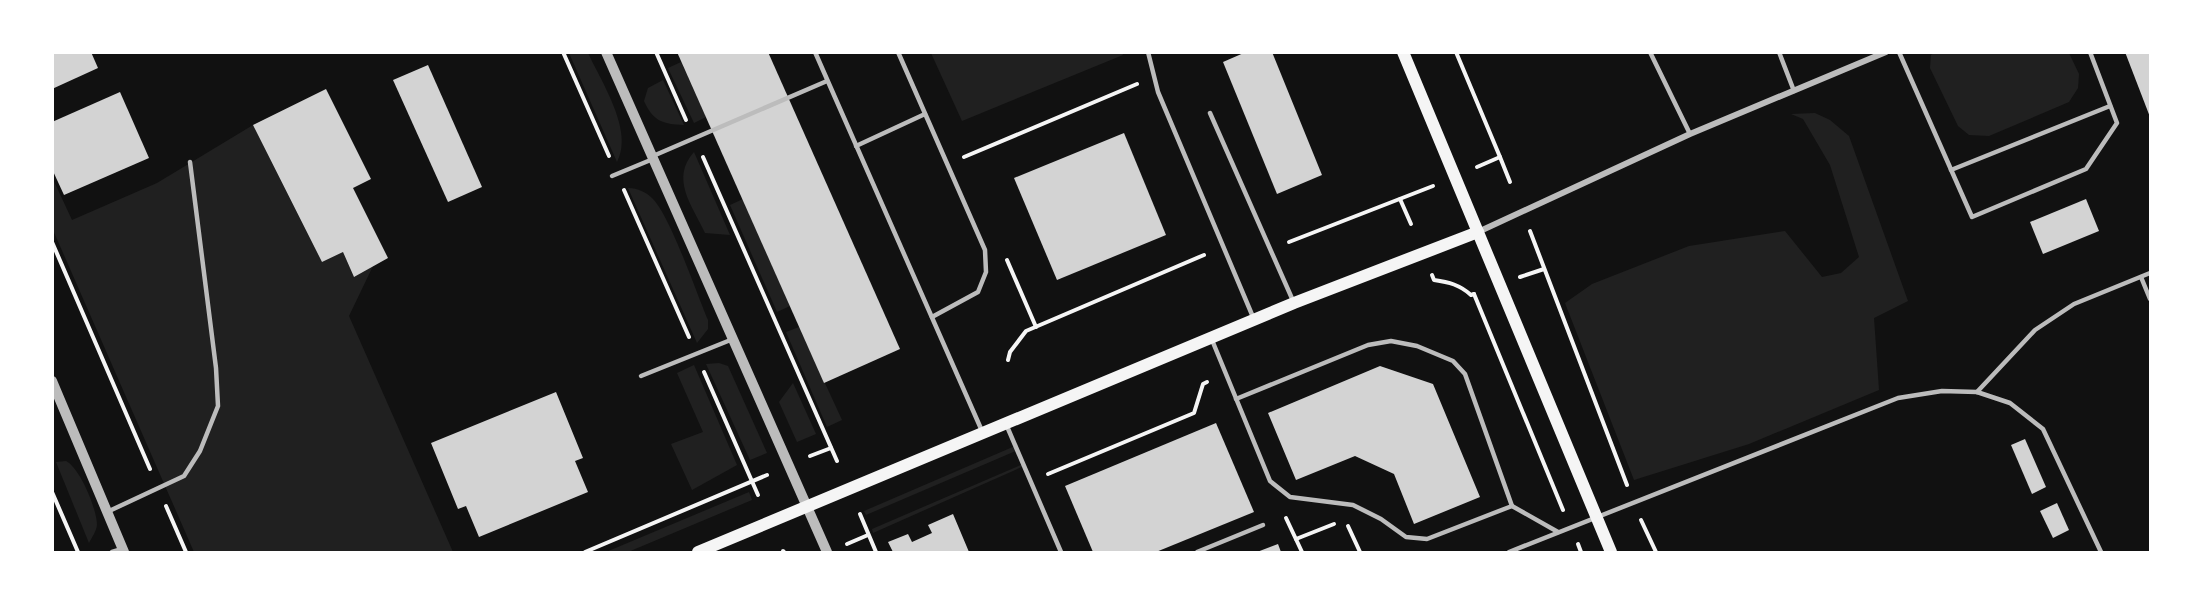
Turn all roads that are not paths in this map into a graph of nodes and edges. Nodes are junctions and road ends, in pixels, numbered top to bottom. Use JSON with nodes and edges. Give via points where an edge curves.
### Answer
{"nodes":[{"id":1,"x":606,"y":52,"type":"edge"},
{"id":2,"x":815,"y":52,"type":"edge"},
{"id":3,"x":898,"y":52,"type":"edge"},
{"id":4,"x":1148,"y":52,"type":"edge"},
{"id":5,"x":1403,"y":52,"type":"edge"},
{"id":6,"x":1650,"y":52,"type":"edge"},
{"id":7,"x":1779,"y":52,"type":"edge"},
{"id":8,"x":1886,"y":52,"type":"edge"},
{"id":9,"x":1899,"y":52,"type":"edge"},
{"id":10,"x":2090,"y":52,"type":"edge"},
{"id":11,"x":827,"y":81,"type":"junction"},
{"id":12,"x":1794,"y":91,"type":"junction"},
{"id":13,"x":2110,"y":106,"type":"junction"},
{"id":14,"x":1210,"y":113,"type":"dead end"},
{"id":15,"x":925,"y":114,"type":"junction"},
{"id":16,"x":1690,"y":134,"type":"junction"},
{"id":17,"x":856,"y":146,"type":"junction"},
{"id":18,"x":653,"y":158,"type":"junction"},
{"id":19,"x":190,"y":162,"type":"dead end"},
{"id":20,"x":1952,"y":170,"type":"junction"},
{"id":21,"x":615,"y":175,"type":"road end"},
{"id":22,"x":1478,"y":232,"type":"junction"},
{"id":23,"x":2151,"y":273,"type":"edge"},
{"id":24,"x":2140,"y":277,"type":"junction"},
{"id":25,"x":2151,"y":299,"type":"edge"},
{"id":26,"x":1294,"y":303,"type":"junction"},
{"id":27,"x":932,"y":317,"type":"junction"},
{"id":28,"x":1254,"y":320,"type":"junction"},
{"id":29,"x":1211,"y":338,"type":"junction"},
{"id":30,"x":733,"y":339,"type":"junction"},
{"id":31,"x":641,"y":376,"type":"dead end"},
{"id":32,"x":52,"y":381,"type":"edge"},
{"id":33,"x":1977,"y":392,"type":"junction"},
{"id":34,"x":1236,"y":399,"type":"junction"},
{"id":35,"x":1006,"y":424,"type":"junction"},
{"id":36,"x":983,"y":433,"type":"junction"},
{"id":37,"x":1512,"y":506,"type":"junction"},
{"id":38,"x":807,"y":507,"type":"junction"},
{"id":39,"x":107,"y":512,"type":"junction"},
{"id":40,"x":1597,"y":517,"type":"junction"},
{"id":41,"x":1263,"y":525,"type":"dead end"},
{"id":42,"x":1558,"y":532,"type":"junction"},
{"id":43,"x":119,"y":551,"type":"edge"},
{"id":44,"x":2100,"y":551,"type":"edge"},
{"id":45,"x":699,"y":552,"type":"edge"},
{"id":46,"x":827,"y":552,"type":"edge"},
{"id":47,"x":1061,"y":552,"type":"edge"},
{"id":48,"x":1197,"y":552,"type":"edge"},
{"id":49,"x":1509,"y":552,"type":"edge"},
{"id":50,"x":1611,"y":552,"type":"edge"},
{"id":51,"x":2092,"y":552,"type":"edge"}],
"edges":[{"from":1,"to":18,"type":"street"},
{"from":2,"to":11,"type":"lane"},
{"from":3,"to":15,"type":"lane"},
{"from":4,"to":28,"type":"lane","via":[[1154,76]]},
{"from":5,"to":22,"type":"main road"},
{"from":6,"to":16,"type":"lane"},
{"from":7,"to":12,"type":"lane"},
{"from":8,"to":12,"type":"street"},
{"from":9,"to":20,"type":"lane"},
{"from":10,"to":13,"type":"lane"},
{"from":11,"to":17,"type":"lane"},
{"from":11,"to":18,"type":"lane"},
{"from":12,"to":16,"type":"street"},
{"from":13,"to":20,"type":"lane"},
{"from":13,"to":20,"type":"lane","via":[[2116,123],[2085,169],[1972,217]]},
{"from":14,"to":26,"type":"lane"},
{"from":15,"to":17,"type":"lane"},
{"from":15,"to":27,"type":"lane","via":[[985,250],[986,272],[978,292]]},
{"from":16,"to":22,"type":"street"},
{"from":17,"to":27,"type":"lane"},
{"from":18,"to":21,"type":"lane"},
{"from":18,"to":30,"type":"street"},
{"from":19,"to":39,"type":"lane","via":[[218,406],[200,451],[184,476]]},
{"from":22,"to":26,"type":"main road"},
{"from":22,"to":40,"type":"main road"},
{"from":23,"to":24,"type":"lane"},
{"from":24,"to":25,"type":"lane"},
{"from":24,"to":33,"type":"lane","via":[[2074,304],[2035,330]]},
{"from":26,"to":28,"type":"main road"},
{"from":27,"to":36,"type":"lane"},
{"from":28,"to":29,"type":"main road"},
{"from":29,"to":34,"type":"lane"},
{"from":29,"to":35,"type":"main road"},
{"from":30,"to":31,"type":"lane"},
{"from":30,"to":38,"type":"street"},
{"from":32,"to":39,"type":"street"},
{"from":33,"to":40,"type":"lane","via":[[1942,391],[1898,398]]},
{"from":33,"to":44,"type":"lane","via":[[2010,403],[2043,429]]},
{"from":34,"to":37,"type":"lane","via":[[1270,481],[1290,497],[1353,505],[1406,537],[1427,539]]},
{"from":34,"to":37,"type":"lane","via":[[1368,345],[1391,341],[1417,346],[1453,361],[1465,374]]},
{"from":35,"to":36,"type":"main road"},
{"from":35,"to":47,"type":"lane"},
{"from":36,"to":38,"type":"main road"},
{"from":37,"to":42,"type":"lane"},
{"from":38,"to":45,"type":"main road"},
{"from":38,"to":46,"type":"street"},
{"from":39,"to":43,"type":"street"},
{"from":40,"to":42,"type":"lane"},
{"from":40,"to":50,"type":"main road"},
{"from":41,"to":48,"type":"lane"},
{"from":42,"to":49,"type":"lane"},
{"from":44,"to":51,"type":"lane"}]}
